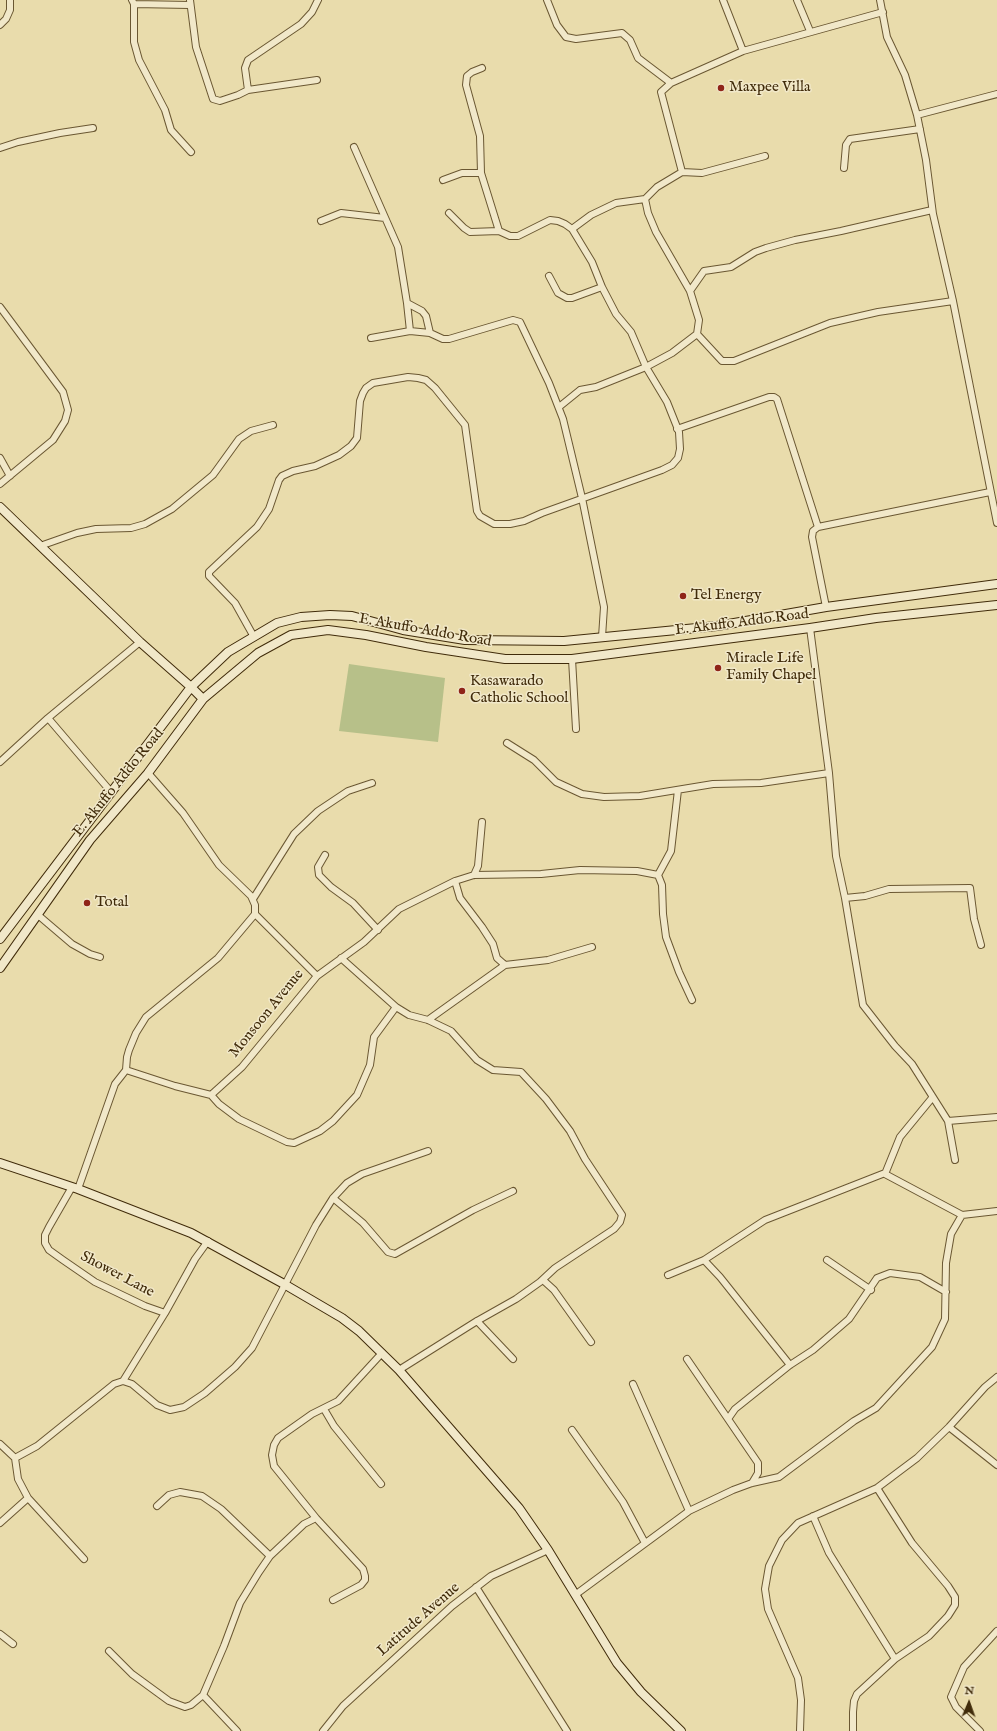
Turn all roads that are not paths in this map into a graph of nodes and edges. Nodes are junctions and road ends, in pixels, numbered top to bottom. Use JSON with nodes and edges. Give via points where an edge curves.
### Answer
{"nodes":[{"id":1,"x":10,"y":0,"type":"edge"},
{"id":2,"x":318,"y":0,"type":"edge"},
{"id":3,"x":548,"y":0,"type":"edge"},
{"id":4,"x":723,"y":0,"type":"edge"},
{"id":5,"x":797,"y":0,"type":"edge"},
{"id":6,"x":880,"y":0,"type":"edge"},
{"id":7,"x":133,"y":2,"type":"edge"},
{"id":8,"x":190,"y":2,"type":"edge"},
{"id":9,"x":883,"y":12,"type":"junction"},
{"id":10,"x":0,"y":25,"type":"edge"},
{"id":11,"x":810,"y":31,"type":"junction"},
{"id":12,"x":743,"y":51,"type":"junction"},
{"id":13,"x":482,"y":68,"type":"dead end"},
{"id":14,"x":317,"y":80,"type":"dead end"},
{"id":15,"x":671,"y":83,"type":"junction"},
{"id":16,"x":248,"y":90,"type":"junction"},
{"id":17,"x":997,"y":94,"type":"edge"},
{"id":18,"x":917,"y":115,"type":"junction"},
{"id":19,"x":93,"y":128,"type":"dead end"},
{"id":20,"x":920,"y":129,"type":"junction"},
{"id":21,"x":354,"y":147,"type":"dead end"},
{"id":22,"x":0,"y":148,"type":"edge"},
{"id":23,"x":191,"y":152,"type":"dead end"},
{"id":24,"x":765,"y":156,"type":"dead end"},
{"id":25,"x":844,"y":168,"type":"dead end"},
{"id":26,"x":682,"y":172,"type":"junction"},
{"id":27,"x":481,"y":173,"type":"junction"},
{"id":28,"x":443,"y":180,"type":"dead end"},
{"id":29,"x":645,"y":199,"type":"junction"},
{"id":30,"x":932,"y":210,"type":"junction"},
{"id":31,"x":449,"y":214,"type":"dead end"},
{"id":32,"x":385,"y":218,"type":"junction"},
{"id":33,"x":321,"y":221,"type":"dead end"},
{"id":34,"x":572,"y":228,"type":"junction"},
{"id":35,"x":499,"y":231,"type":"junction"},
{"id":36,"x":549,"y":276,"type":"dead end"},
{"id":37,"x":602,"y":287,"type":"junction"},
{"id":38,"x":690,"y":291,"type":"junction"},
{"id":39,"x":953,"y":302,"type":"junction"},
{"id":40,"x":406,"y":303,"type":"junction"},
{"id":41,"x":1,"y":311,"type":"edge"},
{"id":42,"x":410,"y":331,"type":"junction"},
{"id":43,"x":430,"y":334,"type":"junction"},
{"id":44,"x":697,"y":334,"type":"junction"},
{"id":45,"x":371,"y":338,"type":"dead end"},
{"id":46,"x":646,"y":367,"type":"junction"},
{"id":47,"x":559,"y":407,"type":"junction"},
{"id":48,"x":273,"y":425,"type":"dead end"},
{"id":49,"x":677,"y":429,"type":"junction"},
{"id":50,"x":0,"y":458,"type":"edge"},
{"id":51,"x":10,"y":476,"type":"junction"},
{"id":52,"x":0,"y":484,"type":"edge"},
{"id":53,"x":990,"y":492,"type":"junction"},
{"id":54,"x":582,"y":498,"type":"junction"},
{"id":55,"x":0,"y":507,"type":"edge"},
{"id":56,"x":997,"y":523,"type":"edge"},
{"id":57,"x":818,"y":527,"type":"junction"},
{"id":58,"x":40,"y":546,"type":"junction"},
{"id":59,"x":997,"y":584,"type":"edge"},
{"id":60,"x":997,"y":605,"type":"edge"},
{"id":61,"x":826,"y":607,"type":"junction"},
{"id":62,"x":810,"y":628,"type":"junction"},
{"id":63,"x":254,"y":637,"type":"junction"},
{"id":64,"x":602,"y":637,"type":"junction"},
{"id":65,"x":140,"y":642,"type":"junction"},
{"id":66,"x":572,"y":659,"type":"junction"},
{"id":67,"x":191,"y":687,"type":"junction"},
{"id":68,"x":202,"y":699,"type":"junction"},
{"id":69,"x":48,"y":718,"type":"junction"},
{"id":70,"x":576,"y":729,"type":"dead end"},
{"id":71,"x":507,"y":743,"type":"dead end"},
{"id":72,"x":0,"y":762,"type":"edge"},
{"id":73,"x":148,"y":773,"type":"junction"},
{"id":74,"x":829,"y":773,"type":"junction"},
{"id":75,"x":372,"y":784,"type":"dead end"},
{"id":76,"x":678,"y":790,"type":"junction"},
{"id":77,"x":112,"y":793,"type":"junction"},
{"id":78,"x":482,"y":822,"type":"dead end"},
{"id":79,"x":325,"y":855,"type":"dead end"},
{"id":80,"x":474,"y":875,"type":"junction"},
{"id":81,"x":658,"y":875,"type":"junction"},
{"id":82,"x":455,"y":881,"type":"junction"},
{"id":83,"x":253,"y":898,"type":"junction"},
{"id":84,"x":845,"y":898,"type":"junction"},
{"id":85,"x":254,"y":914,"type":"junction"},
{"id":86,"x":38,"y":915,"type":"junction"},
{"id":87,"x":378,"y":930,"type":"junction"},
{"id":88,"x":0,"y":940,"type":"edge"},
{"id":89,"x":981,"y":945,"type":"dead end"},
{"id":90,"x":592,"y":947,"type":"dead end"},
{"id":91,"x":100,"y":956,"type":"dead end"},
{"id":92,"x":340,"y":958,"type":"junction"},
{"id":93,"x":505,"y":965,"type":"junction"},
{"id":94,"x":0,"y":968,"type":"edge"},
{"id":95,"x":317,"y":976,"type":"junction"},
{"id":96,"x":692,"y":1000,"type":"dead end"},
{"id":97,"x":396,"y":1007,"type":"junction"},
{"id":98,"x":428,"y":1020,"type":"junction"},
{"id":99,"x":126,"y":1070,"type":"junction"},
{"id":100,"x":212,"y":1095,"type":"junction"},
{"id":101,"x":932,"y":1098,"type":"junction"},
{"id":102,"x":997,"y":1117,"type":"edge"},
{"id":103,"x":948,"y":1121,"type":"junction"},
{"id":104,"x":428,"y":1151,"type":"dead end"},
{"id":105,"x":955,"y":1160,"type":"dead end"},
{"id":106,"x":0,"y":1163,"type":"edge"},
{"id":107,"x":885,"y":1173,"type":"junction"},
{"id":108,"x":75,"y":1188,"type":"junction"},
{"id":109,"x":513,"y":1191,"type":"dead end"},
{"id":110,"x":333,"y":1198,"type":"junction"},
{"id":111,"x":997,"y":1211,"type":"edge"},
{"id":112,"x":962,"y":1215,"type":"junction"},
{"id":113,"x":208,"y":1241,"type":"junction"},
{"id":114,"x":704,"y":1260,"type":"junction"},
{"id":115,"x":827,"y":1260,"type":"dead end"},
{"id":116,"x":668,"y":1275,"type":"dead end"},
{"id":117,"x":543,"y":1280,"type":"junction"},
{"id":118,"x":284,"y":1284,"type":"junction"},
{"id":119,"x":870,"y":1290,"type":"junction"},
{"id":120,"x":946,"y":1292,"type":"junction"},
{"id":121,"x":165,"y":1313,"type":"junction"},
{"id":122,"x":477,"y":1321,"type":"junction"},
{"id":123,"x":591,"y":1342,"type":"dead end"},
{"id":124,"x":382,"y":1353,"type":"junction"},
{"id":125,"x":514,"y":1359,"type":"dead end"},
{"id":126,"x":688,"y":1359,"type":"dead end"},
{"id":127,"x":790,"y":1365,"type":"junction"},
{"id":128,"x":399,"y":1370,"type":"junction"},
{"id":129,"x":997,"y":1377,"type":"edge"},
{"id":130,"x":123,"y":1381,"type":"junction"},
{"id":131,"x":633,"y":1384,"type":"dead end"},
{"id":132,"x":324,"y":1409,"type":"junction"},
{"id":133,"x":728,"y":1419,"type":"junction"},
{"id":134,"x":949,"y":1427,"type":"junction"},
{"id":135,"x":572,"y":1430,"type":"dead end"},
{"id":136,"x":0,"y":1444,"type":"edge"},
{"id":137,"x":15,"y":1458,"type":"junction"},
{"id":138,"x":997,"y":1465,"type":"edge"},
{"id":139,"x":752,"y":1483,"type":"junction"},
{"id":140,"x":381,"y":1484,"type":"dead end"},
{"id":141,"x":877,"y":1488,"type":"junction"},
{"id":142,"x":28,"y":1498,"type":"junction"},
{"id":143,"x":157,"y":1506,"type":"dead end"},
{"id":144,"x":688,"y":1511,"type":"junction"},
{"id":145,"x":813,"y":1516,"type":"junction"},
{"id":146,"x":316,"y":1518,"type":"junction"},
{"id":147,"x":0,"y":1523,"type":"edge"},
{"id":148,"x":645,"y":1543,"type":"junction"},
{"id":149,"x":548,"y":1550,"type":"junction"},
{"id":150,"x":270,"y":1556,"type":"junction"},
{"id":151,"x":84,"y":1559,"type":"dead end"},
{"id":152,"x":476,"y":1588,"type":"junction"},
{"id":153,"x":575,"y":1595,"type":"junction"},
{"id":154,"x":333,"y":1600,"type":"dead end"},
{"id":155,"x":997,"y":1631,"type":"edge"},
{"id":156,"x":0,"y":1634,"type":"edge"},
{"id":157,"x":13,"y":1644,"type":"dead end"},
{"id":158,"x":110,"y":1652,"type":"dead end"},
{"id":159,"x":895,"y":1659,"type":"junction"},
{"id":160,"x":203,"y":1695,"type":"junction"},
{"id":161,"x":564,"y":1730,"type":"edge"},
{"id":162,"x":237,"y":1731,"type":"edge"},
{"id":163,"x":323,"y":1731,"type":"edge"},
{"id":164,"x":681,"y":1731,"type":"edge"},
{"id":165,"x":800,"y":1731,"type":"edge"},
{"id":166,"x":853,"y":1731,"type":"edge"},
{"id":167,"x":980,"y":1731,"type":"edge"}],
"edges":[{"from":1,"to":10,"type":"street","via":[[10,10]]},
{"from":2,"to":16,"type":"street","via":[[312,12],[301,24],[248,60],[245,68]]},
{"from":3,"to":15,"type":"street","via":[[557,25],[566,37],[576,39],[622,33],[630,40],[638,58]]},
{"from":4,"to":12,"type":"street"},
{"from":5,"to":11,"type":"street"},
{"from":6,"to":9,"type":"street"},
{"from":7,"to":8,"type":"street"},
{"from":7,"to":23,"type":"street","via":[[134,42],[139,60],[165,110],[171,130]]},
{"from":8,"to":16,"type":"street","via":[[196,47],[213,99],[220,101]]},
{"from":9,"to":11,"type":"street"},
{"from":9,"to":18,"type":"street","via":[[887,37],[904,75]]},
{"from":11,"to":12,"type":"street"},
{"from":12,"to":15,"type":"street"},
{"from":13,"to":27,"type":"street","via":[[468,76],[466,85],[480,136]]},
{"from":14,"to":16,"type":"street"},
{"from":15,"to":26,"type":"street","via":[[661,92],[662,101]]},
{"from":17,"to":18,"type":"street"},
{"from":18,"to":20,"type":"street"},
{"from":19,"to":22,"type":"street","via":[[18,142]]},
{"from":20,"to":25,"type":"street","via":[[850,139],[846,145]]},
{"from":20,"to":30,"type":"street"},
{"from":21,"to":32,"type":"street"},
{"from":24,"to":26,"type":"street","via":[[702,173]]},
{"from":26,"to":29,"type":"street","via":[[657,187]]},
{"from":27,"to":28,"type":"street","via":[[462,173]]},
{"from":27,"to":35,"type":"street"},
{"from":29,"to":34,"type":"street","via":[[616,203]]},
{"from":29,"to":38,"type":"street","via":[[656,232]]},
{"from":30,"to":38,"type":"street","via":[[766,248],[731,267],[704,271]]},
{"from":30,"to":39,"type":"street"},
{"from":31,"to":35,"type":"street","via":[[470,232]]},
{"from":32,"to":33,"type":"street","via":[[341,213]]},
{"from":32,"to":40,"type":"street","via":[[398,247]]},
{"from":34,"to":35,"type":"street","via":[[558,220],[550,220],[518,236],[510,236]]},
{"from":34,"to":37,"type":"street","via":[[592,262]]},
{"from":36,"to":37,"type":"street","via":[[558,293],[567,298]]},
{"from":37,"to":46,"type":"street","via":[[616,314],[631,332]]},
{"from":38,"to":44,"type":"street","via":[[698,320]]},
{"from":39,"to":44,"type":"street","via":[[878,312],[830,323],[734,361],[722,361]]},
{"from":39,"to":53,"type":"street"},
{"from":40,"to":42,"type":"street"},
{"from":40,"to":43,"type":"street","via":[[422,311],[426,316]]},
{"from":41,"to":51,"type":"street","via":[[59,386],[67,404],[65,421],[53,440]]},
{"from":42,"to":43,"type":"street"},
{"from":42,"to":45,"type":"street"},
{"from":43,"to":47,"type":"street","via":[[449,339],[513,320],[520,322]]},
{"from":44,"to":46,"type":"street","via":[[672,353]]},
{"from":46,"to":47,"type":"street","via":[[596,388],[580,390]]},
{"from":46,"to":49,"type":"street","via":[[667,402]]},
{"from":47,"to":54,"type":"street"},
{"from":48,"to":58,"type":"street","via":[[251,431],[239,439],[213,474],[172,509],[145,524],[131,528],[96,529]]},
{"from":49,"to":54,"type":"street","via":[[680,449],[678,458],[672,465]]},
{"from":49,"to":57,"type":"street","via":[[769,397],[777,399]]},
{"from":50,"to":51,"type":"street"},
{"from":51,"to":52,"type":"street"},
{"from":53,"to":56,"type":"street"},
{"from":53,"to":57,"type":"street"},
{"from":54,"to":63,"type":"street","via":[[524,521],[494,524],[486,520],[477,511],[465,425],[435,388],[426,380],[408,377],[374,383],[366,388],[360,400],[357,438],[351,446],[339,455],[315,466],[282,476],[269,509],[257,527],[209,572],[209,576],[235,603]]},
{"from":54,"to":64,"type":"street","via":[[604,607]]},
{"from":55,"to":58,"type":"main road"},
{"from":57,"to":61,"type":"street","via":[[812,537]]},
{"from":58,"to":65,"type":"main road"},
{"from":59,"to":61,"type":"main road","name":"E. Akuffo Addo Road"},
{"from":60,"to":62,"type":"main road","name":"E. Akuffo Addo Road"},
{"from":61,"to":64,"type":"main road","name":"E. Akuffo Addo Road","via":[[717,626]]},
{"from":62,"to":66,"type":"main road","name":"E. Akuffo Addo Road"},
{"from":62,"to":74,"type":"street"},
{"from":63,"to":64,"type":"main road","name":"E. Akuffo Addo Road","via":[[277,623],[301,617],[330,615],[352,616],[403,630],[465,640],[564,641]]},
{"from":63,"to":67,"type":"main road","name":"E. Akuffo Addo Road","via":[[228,652]]},
{"from":65,"to":67,"type":"main road"},
{"from":65,"to":69,"type":"street"},
{"from":66,"to":68,"type":"main road","name":"E. Akuffo Addo Road","via":[[505,659],[328,630],[291,635],[258,653]]},
{"from":66,"to":70,"type":"street"},
{"from":67,"to":68,"type":"main road"},
{"from":67,"to":77,"type":"main road","name":"E. Akuffo Addo Road"},
{"from":68,"to":73,"type":"main road","name":"E. Akuffo Addo Road"},
{"from":69,"to":72,"type":"street"},
{"from":69,"to":77,"type":"street"},
{"from":71,"to":76,"type":"street","via":[[534,760],[556,782],[582,794],[604,797],[640,796]]},
{"from":73,"to":83,"type":"street","via":[[183,813],[219,865]]},
{"from":73,"to":86,"type":"main road","name":"E. Akuffo Addo Road","via":[[90,840]]},
{"from":74,"to":76,"type":"street","via":[[761,783],[713,784]]},
{"from":74,"to":84,"type":"street","via":[[836,856]]},
{"from":75,"to":83,"type":"street","via":[[348,792],[318,811],[294,834]]},
{"from":76,"to":81,"type":"street","via":[[671,851]]},
{"from":77,"to":88,"type":"main road","name":"E. Akuffo Addo Road"},
{"from":78,"to":80,"type":"street","via":[[478,866]]},
{"from":79,"to":87,"type":"street","via":[[318,867],[319,875],[354,904]]},
{"from":80,"to":81,"type":"street","via":[[541,874],[580,870],[637,871]]},
{"from":80,"to":82,"type":"street"},
{"from":81,"to":96,"type":"street","via":[[662,885],[666,937]]},
{"from":82,"to":87,"type":"street","via":[[399,909]]},
{"from":82,"to":93,"type":"street","via":[[460,898],[493,944],[497,958]]},
{"from":83,"to":85,"type":"street"},
{"from":84,"to":89,"type":"street","via":[[865,896],[889,889],[970,888]]},
{"from":84,"to":101,"type":"street","via":[[863,1005],[912,1064]]},
{"from":85,"to":95,"type":"street","name":"Monsoon Avenue"},
{"from":85,"to":99,"type":"street","via":[[218,958],[146,1018],[129,1050]]},
{"from":86,"to":91,"type":"street","via":[[72,944],[90,954]]},
{"from":86,"to":94,"type":"main road","name":"E. Akuffo Addo Road"},
{"from":87,"to":92,"type":"street"},
{"from":90,"to":93,"type":"street","via":[[548,960]]},
{"from":92,"to":95,"type":"street"},
{"from":92,"to":97,"type":"street"},
{"from":93,"to":98,"type":"street"},
{"from":95,"to":100,"type":"street","name":"Monsoon Avenue","via":[[242,1067]]},
{"from":97,"to":98,"type":"street","via":[[409,1015]]},
{"from":97,"to":100,"type":"street","via":[[374,1037],[370,1065],[357,1095],[320,1131],[294,1143],[287,1142],[239,1119],[219,1104]]},
{"from":98,"to":117,"type":"street","via":[[451,1031],[477,1060],[493,1070],[521,1072],[529,1079],[570,1131],[622,1215],[614,1229],[555,1268]]},
{"from":99,"to":100,"type":"street"},
{"from":99,"to":108,"type":"street","via":[[115,1084]]},
{"from":101,"to":103,"type":"street"},
{"from":101,"to":107,"type":"street","via":[[900,1137]]},
{"from":102,"to":103,"type":"street"},
{"from":103,"to":105,"type":"street"},
{"from":104,"to":110,"type":"street","via":[[362,1174],[347,1183]]},
{"from":106,"to":108,"type":"main road"},
{"from":107,"to":112,"type":"street"},
{"from":107,"to":114,"type":"street","via":[[765,1220]]},
{"from":108,"to":113,"type":"main road"},
{"from":108,"to":121,"type":"street","name":"Shower Lane","via":[[45,1235],[45,1243],[49,1250],[96,1282]]},
{"from":109,"to":110,"type":"street","via":[[473,1210],[395,1254],[388,1252],[362,1223]]},
{"from":110,"to":118,"type":"street"},
{"from":111,"to":112,"type":"street"},
{"from":112,"to":120,"type":"street","via":[[951,1234],[946,1263]]},
{"from":113,"to":118,"type":"main road"},
{"from":113,"to":121,"type":"street","name":"Shower Lane"},
{"from":114,"to":116,"type":"street"},
{"from":114,"to":127,"type":"street"},
{"from":115,"to":119,"type":"street"},
{"from":117,"to":122,"type":"street"},
{"from":117,"to":123,"type":"street","via":[[554,1290]]},
{"from":118,"to":124,"type":"main road","via":[[342,1318]]},
{"from":118,"to":130,"type":"street","via":[[252,1348],[205,1393],[184,1407],[170,1410],[157,1405],[132,1384]]},
{"from":119,"to":120,"type":"street","via":[[878,1278],[890,1273],[920,1277]]},
{"from":119,"to":127,"type":"street","via":[[849,1319],[813,1350]]},
{"from":120,"to":139,"type":"street","via":[[945,1319],[932,1347],[876,1408],[854,1421],[779,1477]]},
{"from":121,"to":130,"type":"street"},
{"from":122,"to":125,"type":"street"},
{"from":122,"to":128,"type":"street"},
{"from":124,"to":128,"type":"main road"},
{"from":124,"to":132,"type":"street","via":[[338,1401]]},
{"from":126,"to":133,"type":"street"},
{"from":127,"to":133,"type":"street","via":[[735,1409]]},
{"from":128,"to":149,"type":"main road","via":[[520,1508]]},
{"from":129,"to":134,"type":"street"},
{"from":130,"to":137,"type":"street","via":[[104,1390],[37,1446]]},
{"from":131,"to":144,"type":"street"},
{"from":132,"to":140,"type":"street","via":[[334,1426]]},
{"from":132,"to":146,"type":"street","via":[[312,1414],[278,1438],[272,1455],[274,1466]]},
{"from":133,"to":139,"type":"street","via":[[758,1463],[758,1473]]},
{"from":134,"to":138,"type":"street"},
{"from":134,"to":141,"type":"street","via":[[917,1458]]},
{"from":135,"to":148,"type":"street","via":[[623,1502]]},
{"from":136,"to":137,"type":"street"},
{"from":137,"to":142,"type":"street","via":[[18,1479]]},
{"from":139,"to":144,"type":"street"},
{"from":141,"to":145,"type":"street"},
{"from":141,"to":159,"type":"street","via":[[912,1543],[955,1597],[955,1605],[939,1626]]},
{"from":142,"to":147,"type":"street"},
{"from":142,"to":151,"type":"street"},
{"from":143,"to":150,"type":"street","via":[[169,1495],[180,1492],[202,1496],[221,1509]]},
{"from":144,"to":148,"type":"street"},
{"from":145,"to":159,"type":"street","via":[[829,1553]]},
{"from":145,"to":165,"type":"street","via":[[798,1523],[782,1540],[769,1566],[765,1589],[768,1609],[798,1678],[801,1700]]},
{"from":146,"to":150,"type":"street","via":[[304,1524]]},
{"from":146,"to":154,"type":"street","via":[[363,1569],[365,1576],[361,1585]]},
{"from":148,"to":153,"type":"street"},
{"from":149,"to":152,"type":"street","name":"Latitude Avenue","via":[[490,1576]]},
{"from":149,"to":153,"type":"main road"},
{"from":150,"to":160,"type":"street","via":[[240,1603]]},
{"from":152,"to":161,"type":"street"},
{"from":152,"to":163,"type":"street","name":"Latitude Avenue","via":[[452,1606],[343,1706]]},
{"from":153,"to":164,"type":"main road","via":[[618,1663],[641,1692]]},
{"from":155,"to":167,"type":"street","via":[[964,1667],[951,1697],[956,1707]]},
{"from":156,"to":157,"type":"street"},
{"from":158,"to":160,"type":"street","via":[[132,1674],[185,1707]]},
{"from":159,"to":166,"type":"street","via":[[857,1694],[854,1700]]},
{"from":160,"to":162,"type":"street"}]}
